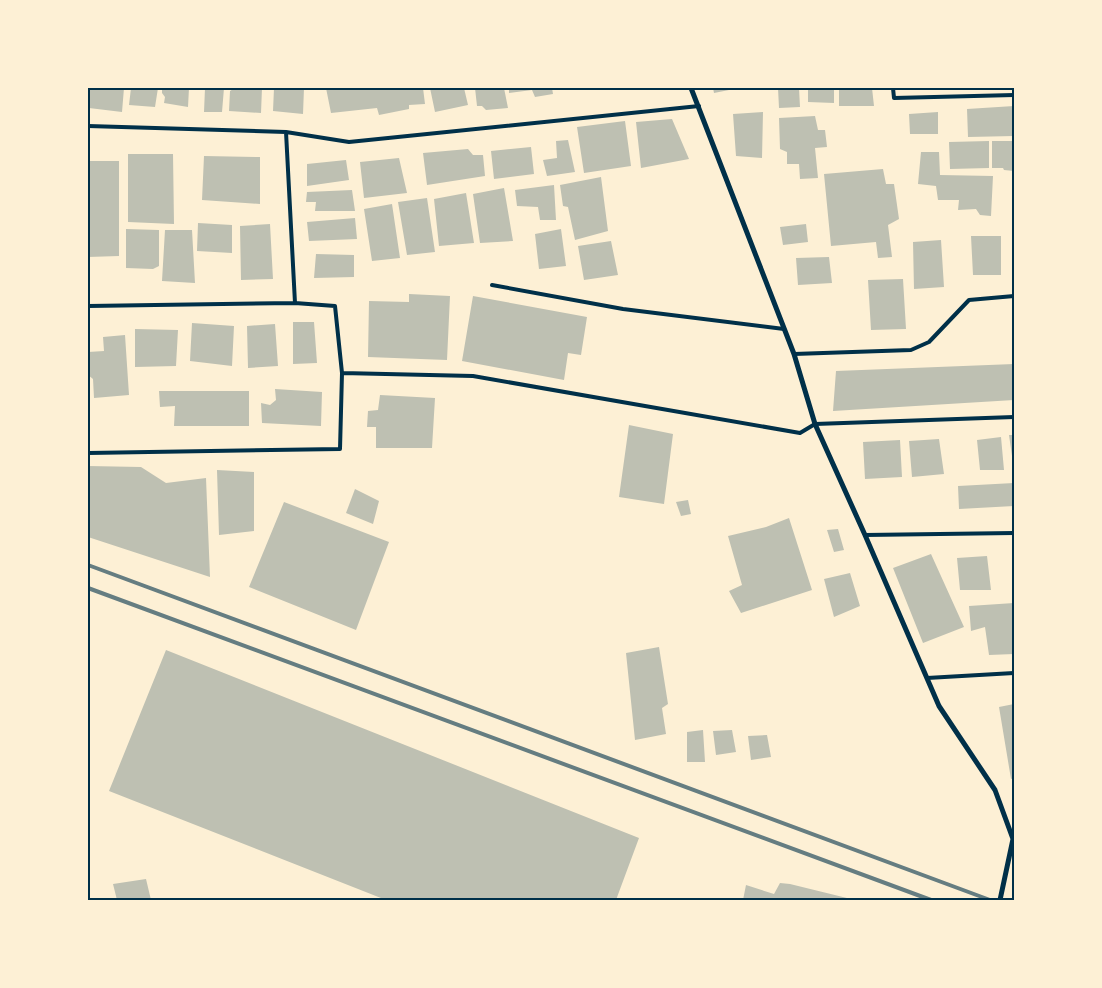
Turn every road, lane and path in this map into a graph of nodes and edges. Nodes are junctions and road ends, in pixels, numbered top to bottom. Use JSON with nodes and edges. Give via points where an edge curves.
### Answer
{"nodes":[{"id":1,"x":691,"y":88,"type":"edge"},
{"id":2,"x":893,"y":88,"type":"edge"},
{"id":3,"x":1014,"y":94,"type":"edge"},
{"id":4,"x":699,"y":106,"type":"junction"},
{"id":5,"x":88,"y":126,"type":"edge"},
{"id":6,"x":286,"y":132,"type":"junction"},
{"id":7,"x":492,"y":285,"type":"dead end"},
{"id":8,"x":1014,"y":296,"type":"edge"},
{"id":9,"x":295,"y":303,"type":"junction"},
{"id":10,"x":88,"y":306,"type":"edge"},
{"id":11,"x":785,"y":329,"type":"junction"},
{"id":12,"x":794,"y":354,"type":"junction"},
{"id":13,"x":342,"y":373,"type":"junction"},
{"id":14,"x":1014,"y":417,"type":"edge"},
{"id":15,"x":815,"y":424,"type":"junction"},
{"id":16,"x":88,"y":453,"type":"edge"},
{"id":17,"x":1014,"y":533,"type":"edge"},
{"id":18,"x":865,"y":535,"type":"junction"},
{"id":19,"x":1014,"y":673,"type":"edge"},
{"id":20,"x":926,"y":678,"type":"junction"},
{"id":21,"x":1014,"y":839,"type":"edge"},
{"id":22,"x":1000,"y":900,"type":"edge"}],
"edges":[{"from":1,"to":4,"type":"street"},
{"from":2,"to":3,"type":"lane","via":[[894,98]]},
{"from":4,"to":6,"type":"lane","via":[[349,142]]},
{"from":4,"to":11,"type":"street"},
{"from":5,"to":6,"type":"lane"},
{"from":6,"to":9,"type":"lane"},
{"from":7,"to":11,"type":"lane","via":[[623,309]]},
{"from":8,"to":12,"type":"lane","via":[[969,300],[929,342],[911,350]]},
{"from":9,"to":10,"type":"lane"},
{"from":9,"to":13,"type":"lane","via":[[335,306]]},
{"from":11,"to":12,"type":"street"},
{"from":12,"to":15,"type":"street"},
{"from":13,"to":15,"type":"lane","via":[[473,376],[800,433]]},
{"from":13,"to":16,"type":"lane","via":[[340,448]]},
{"from":14,"to":15,"type":"lane"},
{"from":15,"to":18,"type":"street"},
{"from":17,"to":18,"type":"lane"},
{"from":18,"to":20,"type":"street"},
{"from":19,"to":20,"type":"lane"},
{"from":20,"to":21,"type":"street","via":[[938,706],[995,790]]},
{"from":21,"to":22,"type":"street"}]}
